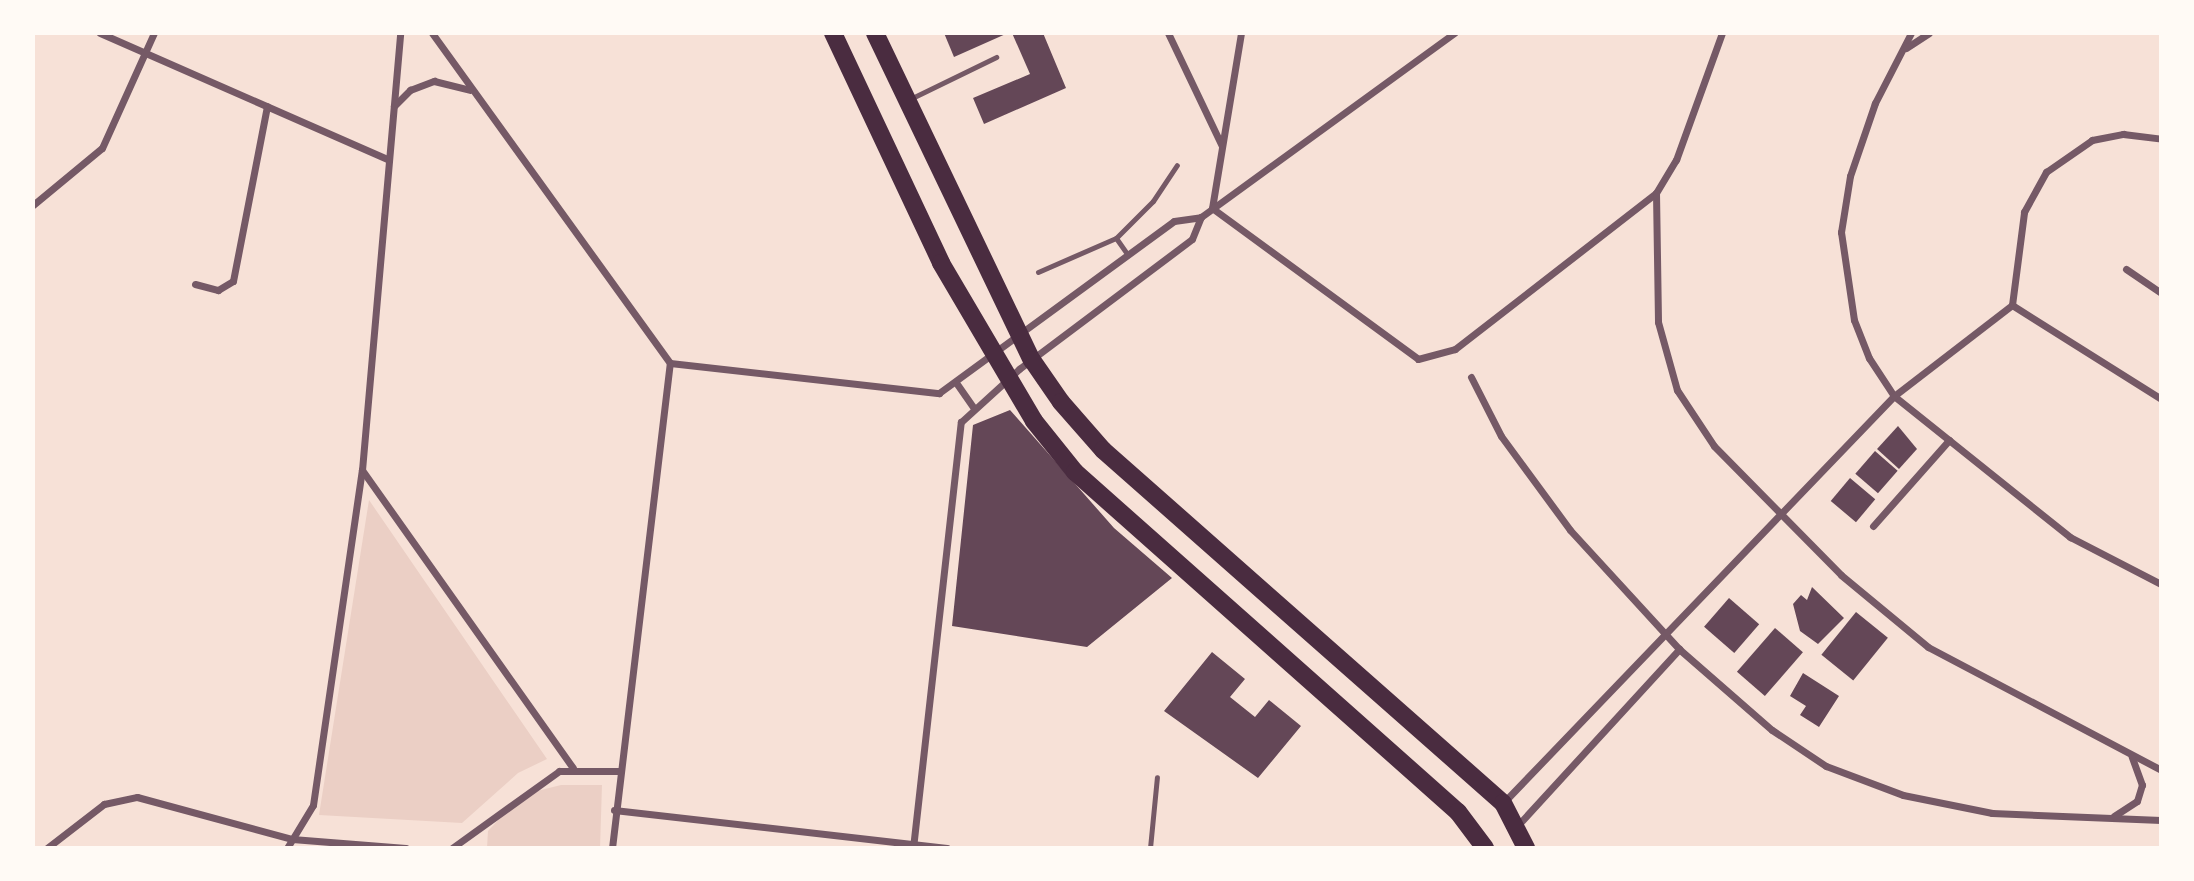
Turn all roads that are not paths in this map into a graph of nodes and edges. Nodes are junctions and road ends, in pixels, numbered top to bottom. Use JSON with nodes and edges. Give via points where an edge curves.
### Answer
{"nodes":[{"id":1,"x":100,"y":33,"type":"edge"},
{"id":2,"x":154,"y":33,"type":"edge"},
{"id":3,"x":400,"y":33,"type":"edge"},
{"id":4,"x":432,"y":33,"type":"edge"},
{"id":5,"x":832,"y":33,"type":"edge"},
{"id":6,"x":875,"y":33,"type":"edge"},
{"id":7,"x":1168,"y":33,"type":"edge"},
{"id":8,"x":1241,"y":33,"type":"edge"},
{"id":9,"x":1454,"y":33,"type":"edge"},
{"id":10,"x":1722,"y":33,"type":"edge"},
{"id":11,"x":1911,"y":33,"type":"edge"},
{"id":12,"x":1929,"y":33,"type":"edge"},
{"id":13,"x":1906,"y":48,"type":"junction"},
{"id":14,"x":145,"y":54,"type":"junction"},
{"id":15,"x":996,"y":57,"type":"dead end"},
{"id":16,"x":471,"y":91,"type":"junction"},
{"id":17,"x":907,"y":100,"type":"junction"},
{"id":18,"x":267,"y":106,"type":"junction"},
{"id":19,"x":393,"y":108,"type":"junction"},
{"id":20,"x":2161,"y":139,"type":"edge"},
{"id":21,"x":1222,"y":146,"type":"junction"},
{"id":22,"x":387,"y":159,"type":"junction"},
{"id":23,"x":1177,"y":165,"type":"dead end"},
{"id":24,"x":1656,"y":193,"type":"junction"},
{"id":25,"x":33,"y":205,"type":"edge"},
{"id":26,"x":1212,"y":208,"type":"junction"},
{"id":27,"x":1200,"y":217,"type":"junction"},
{"id":28,"x":1116,"y":237,"type":"junction"},
{"id":29,"x":1128,"y":255,"type":"junction"},
{"id":30,"x":2126,"y":269,"type":"dead end"},
{"id":31,"x":1038,"y":272,"type":"dead end"},
{"id":32,"x":195,"y":285,"type":"dead end"},
{"id":33,"x":2161,"y":293,"type":"edge"},
{"id":34,"x":2012,"y":305,"type":"junction"},
{"id":35,"x":1020,"y":335,"type":"junction"},
{"id":36,"x":991,"y":356,"type":"junction"},
{"id":37,"x":1032,"y":360,"type":"junction"},
{"id":38,"x":670,"y":363,"type":"junction"},
{"id":39,"x":1471,"y":377,"type":"dead end"},
{"id":40,"x":1006,"y":379,"type":"junction"},
{"id":41,"x":957,"y":384,"type":"junction"},
{"id":42,"x":1894,"y":396,"type":"junction"},
{"id":43,"x":2161,"y":399,"type":"edge"},
{"id":44,"x":973,"y":407,"type":"junction"},
{"id":45,"x":1949,"y":440,"type":"junction"},
{"id":46,"x":362,"y":470,"type":"junction"},
{"id":47,"x":1782,"y":514,"type":"junction"},
{"id":48,"x":1874,"y":526,"type":"dead end"},
{"id":49,"x":2161,"y":584,"type":"edge"},
{"id":50,"x":1665,"y":634,"type":"junction"},
{"id":51,"x":1679,"y":649,"type":"junction"},
{"id":52,"x":2131,"y":756,"type":"junction"},
{"id":53,"x":573,"y":768,"type":"junction"},
{"id":54,"x":2161,"y":770,"type":"edge"},
{"id":55,"x":620,"y":771,"type":"junction"},
{"id":56,"x":1157,"y":777,"type":"dead end"},
{"id":57,"x":1503,"y":803,"type":"junction"},
{"id":58,"x":614,"y":810,"type":"junction"},
{"id":59,"x":2110,"y":817,"type":"junction"},
{"id":60,"x":2161,"y":820,"type":"edge"},
{"id":61,"x":1518,"y":825,"type":"junction"},
{"id":62,"x":292,"y":839,"type":"junction"},
{"id":63,"x":913,"y":846,"type":"edge"},
{"id":64,"x":47,"y":848,"type":"edge"},
{"id":65,"x":287,"y":848,"type":"edge"},
{"id":66,"x":406,"y":848,"type":"edge"},
{"id":67,"x":452,"y":848,"type":"edge"},
{"id":68,"x":612,"y":848,"type":"edge"},
{"id":69,"x":947,"y":848,"type":"edge"},
{"id":70,"x":1150,"y":848,"type":"edge"},
{"id":71,"x":1485,"y":848,"type":"edge"},
{"id":72,"x":1526,"y":848,"type":"edge"}],
"edges":[{"from":1,"to":14,"type":"street"},
{"from":2,"to":14,"type":"street"},
{"from":3,"to":19,"type":"street"},
{"from":4,"to":16,"type":"street"},
{"from":5,"to":36,"type":"main road"},
{"from":6,"to":17,"type":"main road"},
{"from":7,"to":21,"type":"street"},
{"from":8,"to":21,"type":"street"},
{"from":9,"to":26,"type":"street"},
{"from":10,"to":24,"type":"street","via":[[1676,160]]},
{"from":11,"to":13,"type":"street"},
{"from":12,"to":13,"type":"street"},
{"from":13,"to":42,"type":"street","via":[[1875,103],[1850,176],[1841,232],[1854,320]]},
{"from":14,"to":18,"type":"street"},
{"from":14,"to":25,"type":"street","via":[[102,148]]},
{"from":15,"to":17,"type":"lane"},
{"from":16,"to":19,"type":"street","via":[[447,81],[422,84]]},
{"from":16,"to":38,"type":"street"},
{"from":17,"to":35,"type":"main road"},
{"from":18,"to":22,"type":"street"},
{"from":18,"to":32,"type":"street","via":[[233,281],[218,290]]},
{"from":19,"to":22,"type":"street"},
{"from":20,"to":34,"type":"street","via":[[2123,134],[2092,140],[2046,172],[2024,212]]},
{"from":21,"to":26,"type":"street"},
{"from":22,"to":46,"type":"street"},
{"from":23,"to":28,"type":"lane","via":[[1153,201]]},
{"from":24,"to":26,"type":"street","via":[[1455,349],[1432,359],[1408,356]]},
{"from":24,"to":47,"type":"street","via":[[1658,322],[1677,390],[1714,446]]},
{"from":26,"to":27,"type":"street"},
{"from":27,"to":29,"type":"street","via":[[1174,221]]},
{"from":27,"to":37,"type":"street","via":[[1192,239]]},
{"from":28,"to":29,"type":"lane"},
{"from":28,"to":31,"type":"lane"},
{"from":29,"to":35,"type":"street"},
{"from":30,"to":33,"type":"street"},
{"from":34,"to":42,"type":"street"},
{"from":34,"to":43,"type":"street"},
{"from":35,"to":36,"type":"street"},
{"from":35,"to":37,"type":"main road"},
{"from":36,"to":40,"type":"main road"},
{"from":36,"to":41,"type":"street"},
{"from":37,"to":40,"type":"street"},
{"from":37,"to":57,"type":"main road","via":[[1103,450]]},
{"from":38,"to":41,"type":"street","via":[[939,393]]},
{"from":38,"to":55,"type":"street"},
{"from":39,"to":50,"type":"street","via":[[1528,478]]},
{"from":40,"to":44,"type":"street"},
{"from":40,"to":71,"type":"main road","via":[[1075,472],[1458,812]]},
{"from":41,"to":44,"type":"street"},
{"from":42,"to":45,"type":"street"},
{"from":42,"to":47,"type":"street"},
{"from":44,"to":63,"type":"street","via":[[956,437]]},
{"from":45,"to":48,"type":"street"},
{"from":45,"to":49,"type":"street","via":[[2070,537]]},
{"from":46,"to":53,"type":"street"},
{"from":46,"to":62,"type":"street","via":[[313,805]]},
{"from":47,"to":50,"type":"street"},
{"from":47,"to":52,"type":"street","via":[[1841,575],[1928,647]]},
{"from":50,"to":51,"type":"street"},
{"from":50,"to":57,"type":"street"},
{"from":51,"to":59,"type":"street","via":[[1772,730],[1826,766],[1903,795],[1992,813]]},
{"from":51,"to":61,"type":"street"},
{"from":52,"to":54,"type":"street"},
{"from":52,"to":59,"type":"street","via":[[2140,769],[2137,801]]},
{"from":53,"to":55,"type":"street"},
{"from":53,"to":67,"type":"street","via":[[530,787]]},
{"from":55,"to":58,"type":"street"},
{"from":56,"to":70,"type":"lane"},
{"from":57,"to":61,"type":"main road"},
{"from":58,"to":63,"type":"street"},
{"from":58,"to":68,"type":"street"},
{"from":59,"to":60,"type":"street"},
{"from":61,"to":72,"type":"main road"},
{"from":62,"to":64,"type":"street","via":[[137,797],[104,804]]},
{"from":62,"to":65,"type":"street"},
{"from":62,"to":66,"type":"street"},
{"from":63,"to":69,"type":"street"}]}
